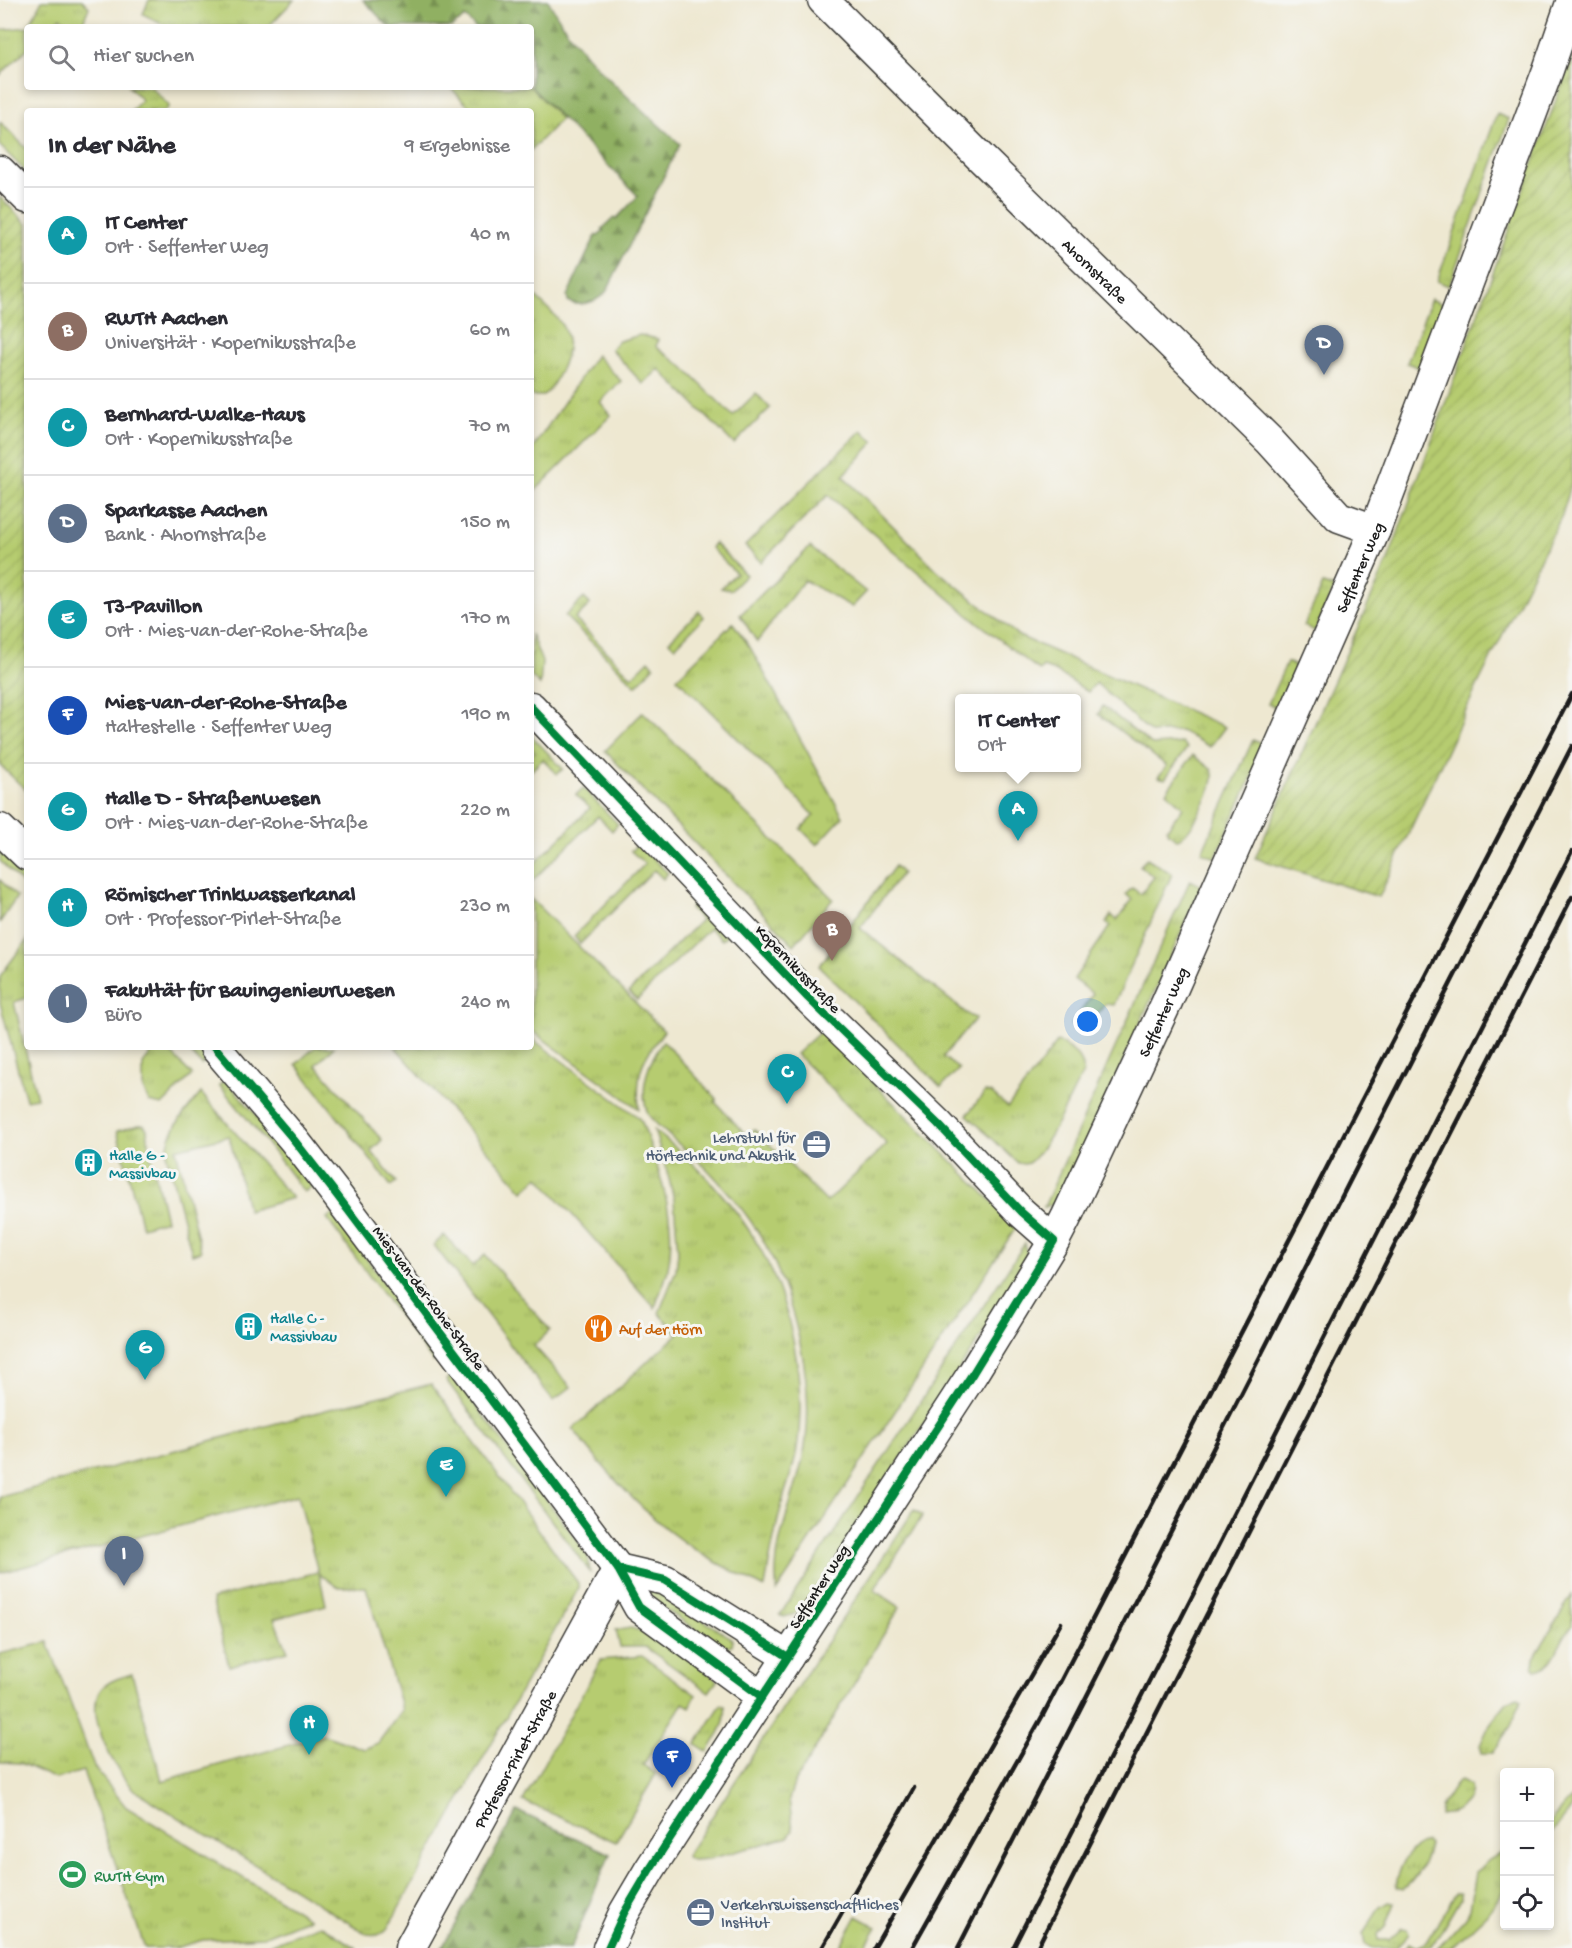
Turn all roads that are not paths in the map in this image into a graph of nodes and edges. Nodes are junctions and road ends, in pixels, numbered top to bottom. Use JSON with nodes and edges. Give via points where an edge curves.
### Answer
{"nodes":[{"id":1,"x":824,"y":0,"type":"edge"},
{"id":2,"x":1572,"y":0,"type":"edge"},
{"id":3,"x":0,"y":171,"type":"edge"},
{"id":4,"x":24,"y":195,"type":"edge"},
{"id":5,"x":1374,"y":530,"type":"junction"},
{"id":6,"x":534,"y":710,"type":"edge"},
{"id":7,"x":0,"y":829,"type":"edge"},
{"id":8,"x":24,"y":852,"type":"edge"},
{"id":9,"x":218,"y":1050,"type":"edge"},
{"id":10,"x":1054,"y":1242,"type":"junction"},
{"id":11,"x":618,"y":1569,"type":"junction"},
{"id":12,"x":788,"y":1657,"type":"junction"},
{"id":13,"x":762,"y":1697,"type":"junction"},
{"id":14,"x":410,"y":1948,"type":"edge"},
{"id":15,"x":608,"y":1948,"type":"edge"}],
"edges":[{"from":1,"to":5,"type":"street","name":"Ahornstraße","via":[[1262,433],[1339,517]]},
{"from":2,"to":5,"type":"street","name":"Seffenter Weg"},
{"from":3,"to":4,"type":"street"},
{"from":5,"to":10,"type":"street","name":"Seffenter Weg","via":[[1166,1004]]},
{"from":6,"to":10,"type":"street","name":"Kopernikusstraße","via":[[808,998]]},
{"from":7,"to":8,"type":"street"},
{"from":9,"to":11,"type":"street","name":"Mies-van-der-Rohe-Straße","via":[[336,1194]]},
{"from":10,"to":12,"type":"street","name":"Seffenter Weg"},
{"from":11,"to":12,"type":"street","via":[[665,1580]]},
{"from":11,"to":13,"type":"street","name":"Mies-van-der-Rohe-Straße","via":[[639,1606]]},
{"from":11,"to":14,"type":"street","name":"Professor-Pirlet-Straße"},
{"from":12,"to":13,"type":"street","name":"Seffenter Weg"},
{"from":13,"to":15,"type":"street","name":"Seffenter Weg","via":[[650,1869]]}]}
